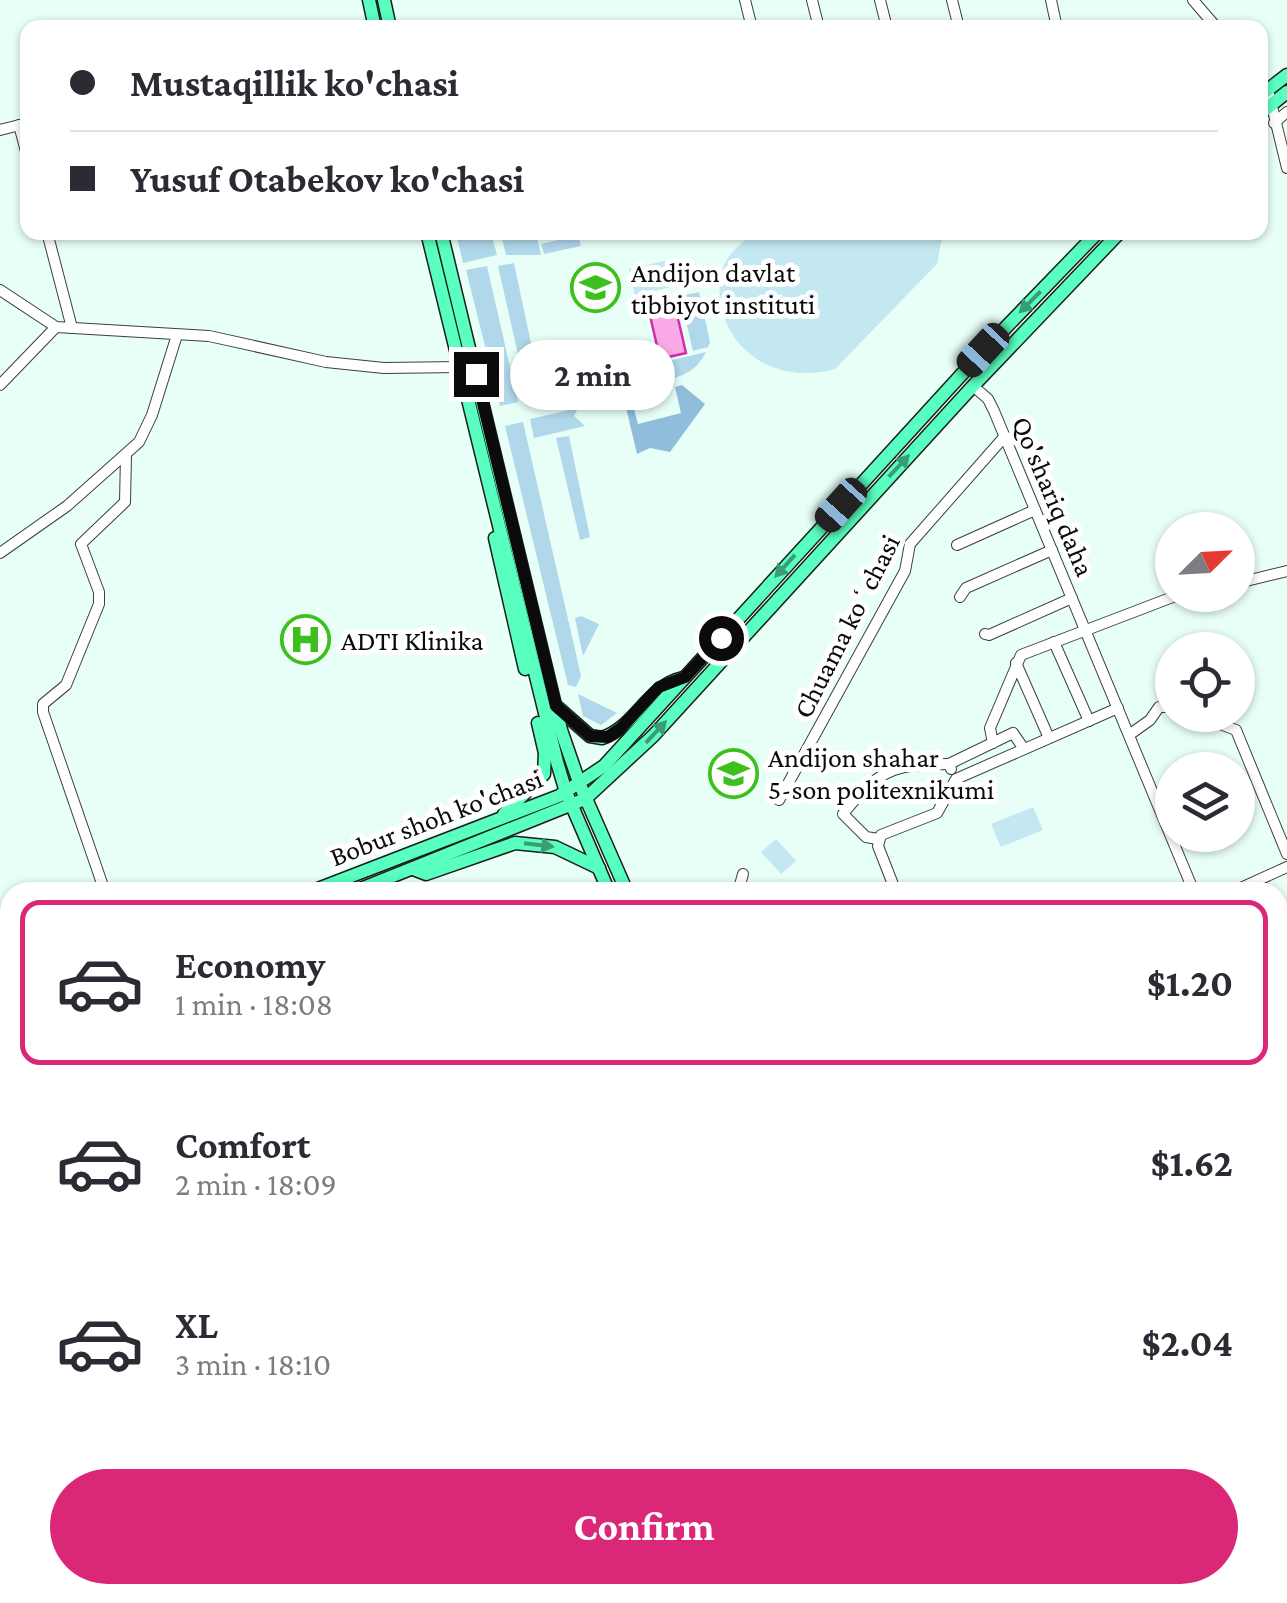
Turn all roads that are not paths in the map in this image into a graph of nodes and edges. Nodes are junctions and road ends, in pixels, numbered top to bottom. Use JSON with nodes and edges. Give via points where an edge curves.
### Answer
{"nodes":[{"id":1,"x":1193,"y":0,"type":"edge"},
{"id":2,"x":1210,"y":20,"type":"edge"},
{"id":3,"x":1287,"y":75,"type":"edge"},
{"id":4,"x":1268,"y":92,"type":"edge"},
{"id":5,"x":1268,"y":109,"type":"edge"},
{"id":6,"x":1287,"y":112,"type":"edge"},
{"id":7,"x":1274,"y":124,"type":"junction"},
{"id":8,"x":1287,"y":168,"type":"edge"},
{"id":9,"x":49,"y":240,"type":"edge"},
{"id":10,"x":428,"y":240,"type":"edge"},
{"id":11,"x":443,"y":240,"type":"edge"},
{"id":12,"x":1090,"y":240,"type":"edge"},
{"id":13,"x":1113,"y":240,"type":"edge"},
{"id":14,"x":1053,"y":280,"type":"junction"},
{"id":15,"x":0,"y":290,"type":"edge"},
{"id":16,"x":1065,"y":292,"type":"junction"},
{"id":17,"x":56,"y":326,"type":"junction"},
{"id":18,"x":72,"y":328,"type":"junction"},
{"id":19,"x":177,"y":335,"type":"junction"},
{"id":20,"x":460,"y":367,"type":"junction"},
{"id":21,"x":0,"y":386,"type":"edge"},
{"id":22,"x":973,"y":386,"type":"junction"},
{"id":23,"x":1005,"y":436,"type":"junction"},
{"id":24,"x":126,"y":455,"type":"junction"},
{"id":25,"x":1036,"y":510,"type":"junction"},
{"id":26,"x":499,"y":526,"type":"junction"},
{"id":27,"x":957,"y":545,"type":"dead end"},
{"id":28,"x":1052,"y":550,"type":"junction"},
{"id":29,"x":0,"y":554,"type":"edge"},
{"id":30,"x":1287,"y":571,"type":"edge"},
{"id":31,"x":1255,"y":579,"type":"edge"},
{"id":32,"x":960,"y":597,"type":"dead end"},
{"id":33,"x":1072,"y":598,"type":"junction"},
{"id":34,"x":1155,"y":604,"type":"edge"},
{"id":35,"x":1086,"y":629,"type":"junction"},
{"id":36,"x":984,"y":634,"type":"dead end"},
{"id":37,"x":1054,"y":642,"type":"junction"},
{"id":38,"x":1016,"y":663,"type":"junction"},
{"id":39,"x":685,"y":677,"type":"junction"},
{"id":40,"x":556,"y":706,"type":"junction"},
{"id":41,"x":1118,"y":708,"type":"junction"},
{"id":42,"x":1155,"y":713,"type":"edge"},
{"id":43,"x":1089,"y":721,"type":"junction"},
{"id":44,"x":1237,"y":732,"type":"edge"},
{"id":45,"x":1130,"y":735,"type":"junction"},
{"id":46,"x":1050,"y":738,"type":"junction"},
{"id":47,"x":993,"y":743,"type":"junction"},
{"id":48,"x":1024,"y":749,"type":"junction"},
{"id":49,"x":949,"y":764,"type":"junction"},
{"id":50,"x":956,"y":779,"type":"junction"},
{"id":51,"x":580,"y":785,"type":"junction"},
{"id":52,"x":566,"y":792,"type":"junction"},
{"id":53,"x":586,"y":799,"type":"junction"},
{"id":54,"x":779,"y":800,"type":"dead end"},
{"id":55,"x":572,"y":806,"type":"junction"},
{"id":56,"x":497,"y":820,"type":"junction"},
{"id":57,"x":878,"y":840,"type":"junction"},
{"id":58,"x":1287,"y":854,"type":"edge"},
{"id":59,"x":1287,"y":867,"type":"edge"},
{"id":60,"x":599,"y":868,"type":"junction"},
{"id":61,"x":413,"y":869,"type":"junction"},
{"id":62,"x":743,"y":874,"type":"dead end"},
{"id":63,"x":102,"y":882,"type":"edge"},
{"id":64,"x":336,"y":882,"type":"edge"},
{"id":65,"x":379,"y":882,"type":"edge"},
{"id":66,"x":605,"y":882,"type":"edge"},
{"id":67,"x":622,"y":882,"type":"edge"},
{"id":68,"x":741,"y":882,"type":"edge"},
{"id":69,"x":893,"y":882,"type":"edge"},
{"id":70,"x":1190,"y":882,"type":"edge"},
{"id":71,"x":1254,"y":882,"type":"edge"}],
"edges":[{"from":1,"to":2,"type":"street"},
{"from":3,"to":4,"type":"main road"},
{"from":5,"to":7,"type":"street"},
{"from":6,"to":7,"type":"street"},
{"from":7,"to":8,"type":"street"},
{"from":9,"to":18,"type":"street"},
{"from":10,"to":20,"type":"main road"},
{"from":11,"to":40,"type":"main road"},
{"from":12,"to":14,"type":"main road","name":"Bobur shoh ko'chasi"},
{"from":13,"to":16,"type":"main road","name":"Bobur shoh ko'chasi"},
{"from":14,"to":16,"type":"main road"},
{"from":14,"to":39,"type":"main road","name":"Bobur shoh ko'chasi","one_way":true},
{"from":15,"to":17,"type":"street"},
{"from":16,"to":22,"type":"main road","name":"Bobur shoh ko'chasi"},
{"from":17,"to":18,"type":"street"},
{"from":17,"to":21,"type":"street"},
{"from":18,"to":19,"type":"street"},
{"from":19,"to":20,"type":"street","via":[[326,362]]},
{"from":19,"to":24,"type":"street","via":[[152,415]]},
{"from":20,"to":26,"type":"main road"},
{"from":22,"to":23,"type":"street","name":"Qo'shariq daha","via":[[988,399]]},
{"from":53,"to":22,"type":"main road","name":"Bobur shoh ko'chasi","one_way":true,"via":[[653,736]]},
{"from":23,"to":25,"type":"street","name":"Qo'shariq daha"},
{"from":23,"to":54,"type":"street","name":"Chuama koʻchasi","via":[[910,544],[904,572]]},
{"from":24,"to":29,"type":"street"},
{"from":24,"to":63,"type":"street","via":[[124,502],[81,544],[99,604],[66,685],[43,704]]},
{"from":25,"to":27,"type":"street"},
{"from":25,"to":28,"type":"street","name":"Qo'shariq daha"},
{"from":26,"to":52,"type":"main road"},
{"from":26,"to":56,"type":"main road","via":[[498,558],[546,764],[540,782]]},
{"from":28,"to":32,"type":"street","via":[[966,588]]},
{"from":28,"to":33,"type":"street","name":"Qo'shariq daha"},
{"from":30,"to":31,"type":"street"},
{"from":33,"to":35,"type":"street","name":"Qo'shariq daha"},
{"from":33,"to":36,"type":"street"},
{"from":34,"to":35,"type":"street"},
{"from":35,"to":37,"type":"street"},
{"from":35,"to":41,"type":"street","name":"Qo'shariq daha"},
{"from":37,"to":38,"type":"street"},
{"from":37,"to":43,"type":"street"},
{"from":38,"to":46,"type":"street"},
{"from":38,"to":47,"type":"street","via":[[990,728]]},
{"from":39,"to":40,"type":"main road","via":[[659,687],[621,728],[602,738],[590,736]]},
{"from":39,"to":51,"type":"main road","name":"Bobur shoh ko'chasi"},
{"from":40,"to":51,"type":"main road"},
{"from":41,"to":43,"type":"street"},
{"from":41,"to":45,"type":"street","name":"Qo'shariq daha"},
{"from":42,"to":45,"type":"street"},
{"from":43,"to":46,"type":"street"},
{"from":44,"to":58,"type":"street"},
{"from":45,"to":70,"type":"street","name":"Qo'shariq daha"},
{"from":46,"to":48,"type":"street"},
{"from":47,"to":48,"type":"street","via":[[1013,733]]},
{"from":47,"to":49,"type":"street"},
{"from":48,"to":50,"type":"street"},
{"from":49,"to":50,"type":"street"},
{"from":49,"to":57,"type":"street","via":[[907,764],[865,786],[843,814]]},
{"from":50,"to":57,"type":"street","via":[[937,813]]},
{"from":51,"to":52,"type":"main road","name":"Bobur shoh ko'chasi"},
{"from":51,"to":53,"type":"main road"},
{"from":52,"to":55,"type":"main road"},
{"from":52,"to":56,"type":"main road","name":"Bobur shoh ko'chasi"},
{"from":53,"to":55,"type":"main road","name":"Bobur shoh ko'chasi"},
{"from":53,"to":67,"type":"main road"},
{"from":55,"to":60,"type":"main road"},
{"from":55,"to":61,"type":"main road","name":"Bobur shoh ko'chasi"},
{"from":56,"to":64,"type":"main road","name":"Bobur shoh ko'chasi"},
{"from":57,"to":69,"type":"street"},
{"from":59,"to":71,"type":"street"},
{"from":61,"to":60,"type":"main road","one_way":true,"via":[[426,874],[525,843],[556,847]]},
{"from":60,"to":66,"type":"main road"},
{"from":61,"to":65,"type":"main road","name":"Bobur shoh ko'chasi"},
{"from":62,"to":68,"type":"street"}]}
